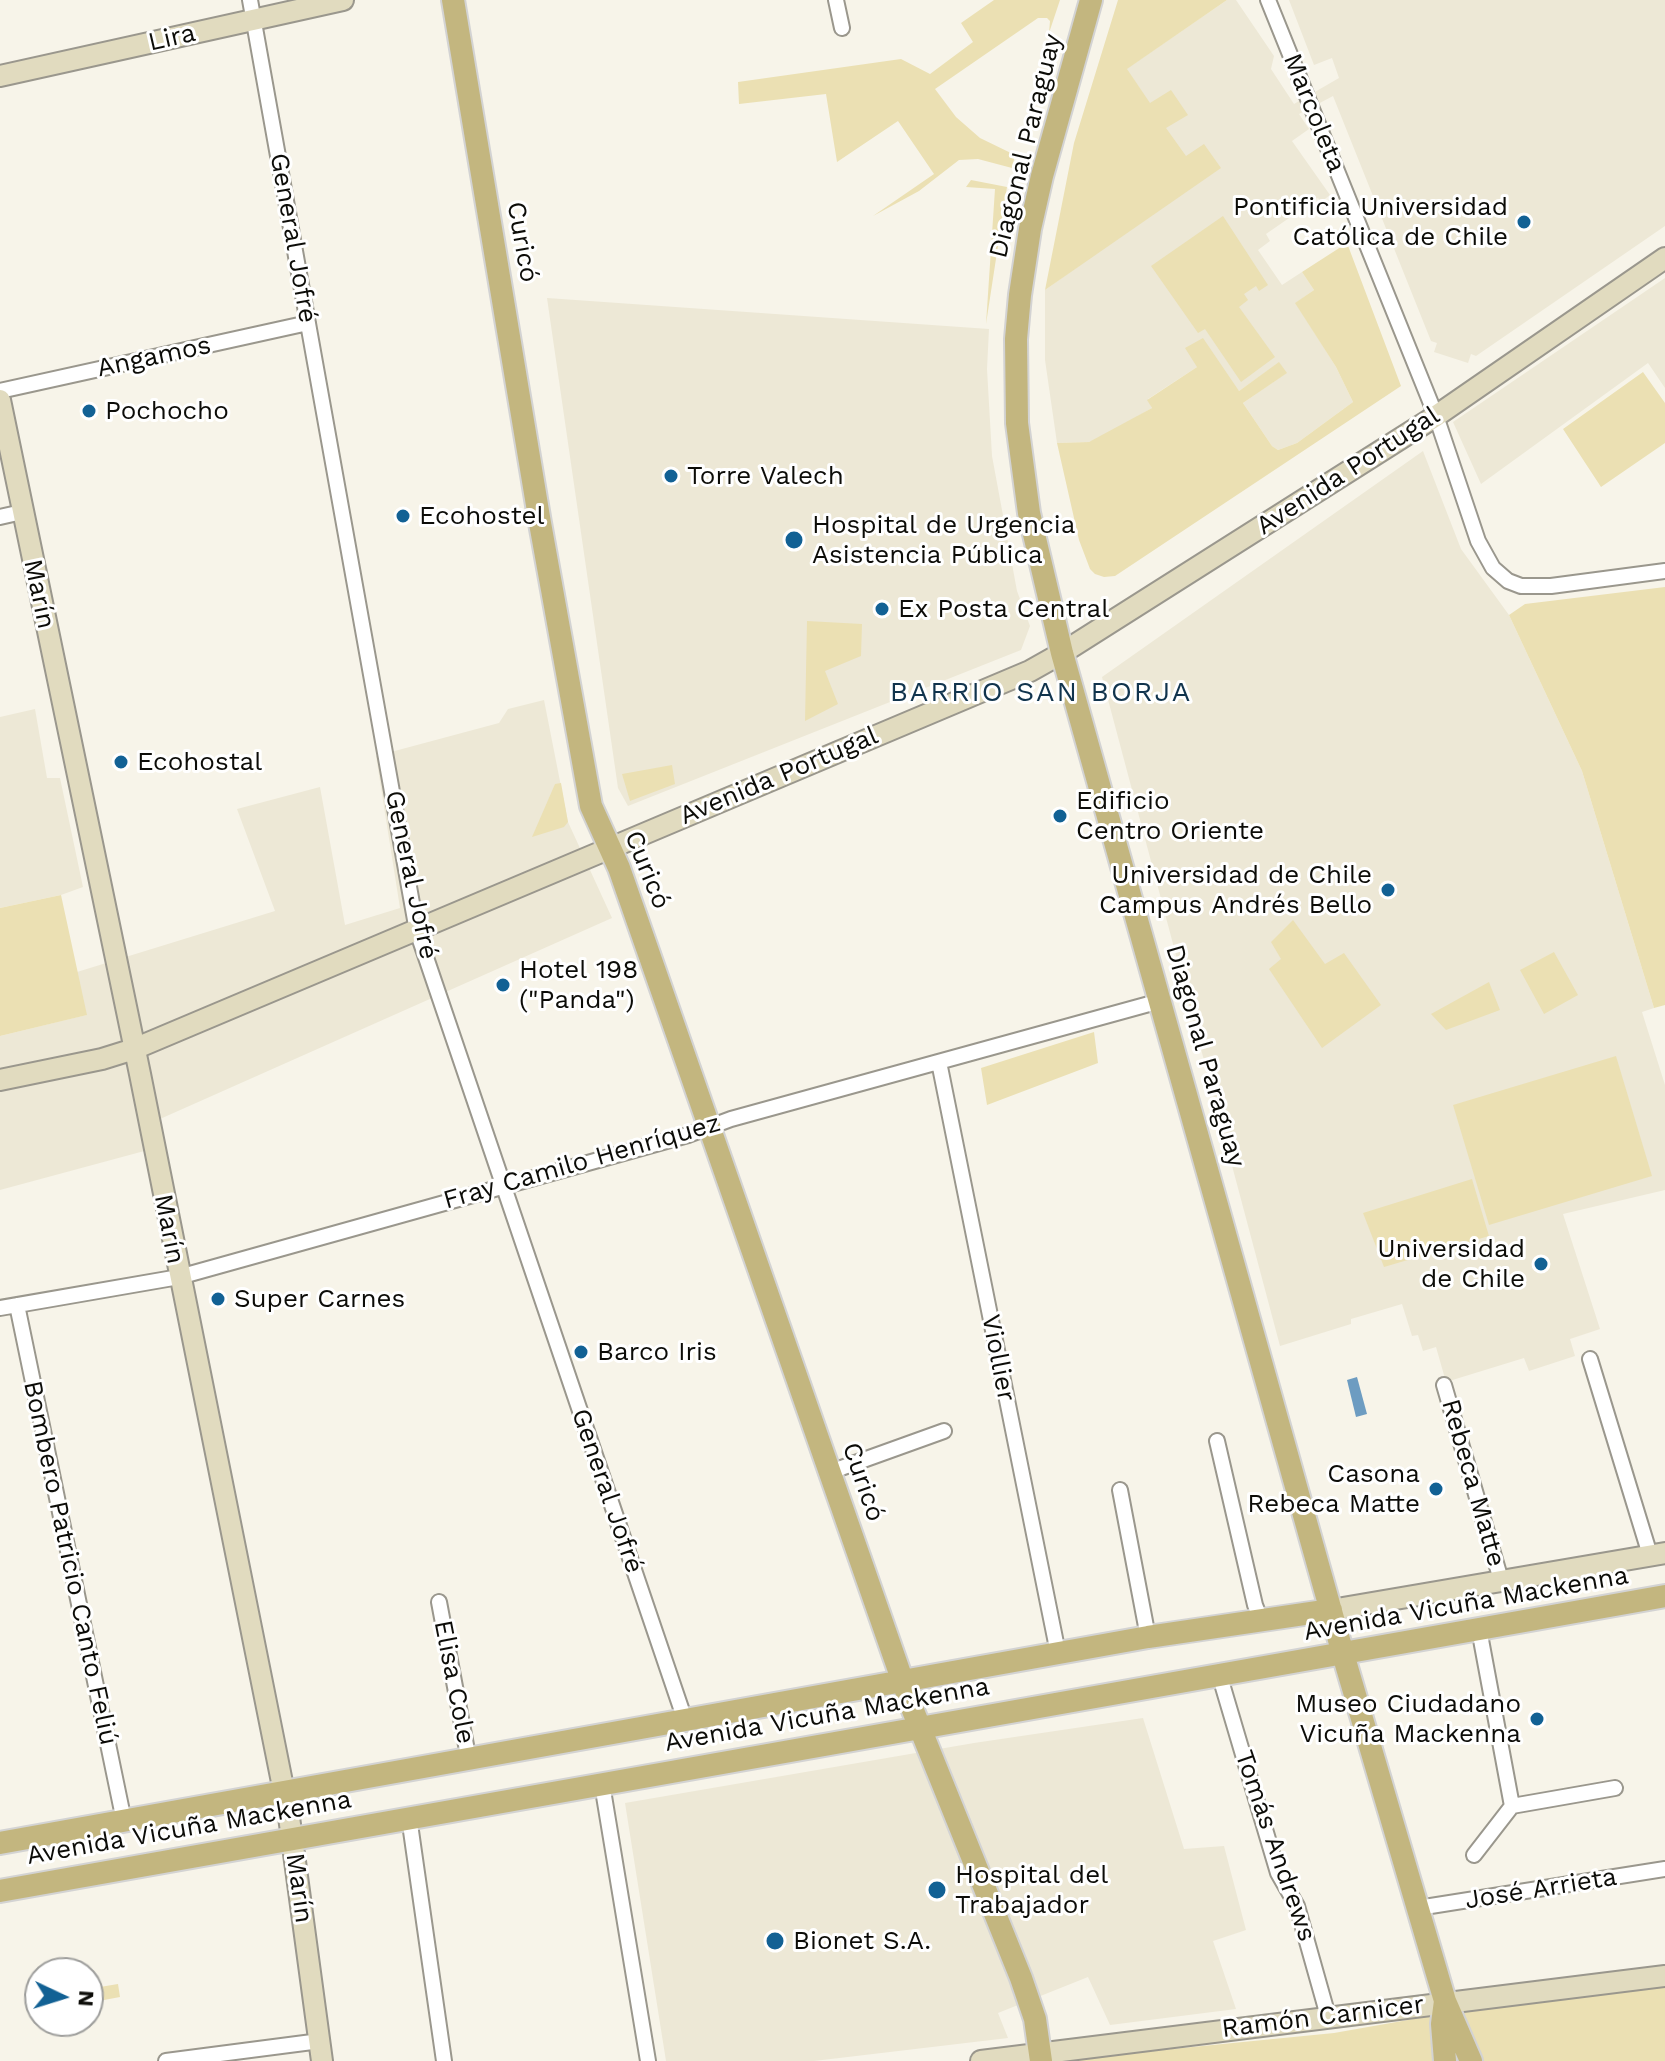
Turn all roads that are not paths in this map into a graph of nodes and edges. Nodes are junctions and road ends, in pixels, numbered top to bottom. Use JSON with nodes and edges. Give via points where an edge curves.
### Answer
{"nodes":[{"id":1,"x":343,"y":0,"type":"edge"},
{"id":2,"x":453,"y":0,"type":"edge"},
{"id":3,"x":836,"y":0,"type":"edge"},
{"id":4,"x":1091,"y":0,"type":"edge"},
{"id":5,"x":1268,"y":0,"type":"edge"},
{"id":6,"x":252,"y":10,"type":"edge"},
{"id":7,"x":842,"y":28,"type":"dead end"},
{"id":8,"x":0,"y":76,"type":"edge"},
{"id":9,"x":1665,"y":258,"type":"edge"},
{"id":10,"x":308,"y":323,"type":"junction"},
{"id":11,"x":0,"y":391,"type":"edge"},
{"id":12,"x":0,"y":400,"type":"edge"},
{"id":13,"x":1436,"y":416,"type":"junction"},
{"id":14,"x":22,"y":512,"type":"junction"},
{"id":15,"x":0,"y":517,"type":"edge"},
{"id":16,"x":1665,"y":571,"type":"edge"},
{"id":17,"x":1062,"y":653,"type":"junction"},
{"id":18,"x":610,"y":850,"type":"junction"},
{"id":19,"x":417,"y":931,"type":"junction"},
{"id":20,"x":1160,"y":1001,"type":"junction"},
{"id":21,"x":134,"y":1049,"type":"junction"},
{"id":22,"x":939,"y":1062,"type":"junction"},
{"id":23,"x":0,"y":1080,"type":"edge"},
{"id":24,"x":710,"y":1127,"type":"junction"},
{"id":25,"x":504,"y":1185,"type":"junction"},
{"id":26,"x":179,"y":1277,"type":"junction"},
{"id":27,"x":17,"y":1305,"type":"junction"},
{"id":28,"x":0,"y":1308,"type":"edge"},
{"id":29,"x":1590,"y":1359,"type":"dead end"},
{"id":30,"x":1444,"y":1385,"type":"dead end"},
{"id":31,"x":944,"y":1431,"type":"dead end"},
{"id":32,"x":1217,"y":1441,"type":"dead end"},
{"id":33,"x":830,"y":1472,"type":"junction"},
{"id":34,"x":1120,"y":1490,"type":"dead end"},
{"id":35,"x":1658,"y":1554,"type":"edge"},
{"id":36,"x":1501,"y":1580,"type":"junction"},
{"id":37,"x":1665,"y":1596,"type":"edge"},
{"id":38,"x":439,"y":1602,"type":"dead end"},
{"id":39,"x":1331,"y":1610,"type":"junction"},
{"id":40,"x":1261,"y":1620,"type":"junction"},
{"id":41,"x":1479,"y":1629,"type":"junction"},
{"id":42,"x":1148,"y":1637,"type":"junction"},
{"id":43,"x":1058,"y":1653,"type":"junction"},
{"id":44,"x":1343,"y":1654,"type":"junction"},
{"id":45,"x":1220,"y":1677,"type":"junction"},
{"id":46,"x":902,"y":1681,"type":"junction"},
{"id":47,"x":685,"y":1720,"type":"junction"},
{"id":48,"x":919,"y":1727,"type":"junction"},
{"id":49,"x":469,"y":1761,"type":"junction"},
{"id":50,"x":602,"y":1784,"type":"junction"},
{"id":51,"x":1615,"y":1788,"type":"dead end"},
{"id":52,"x":284,"y":1793,"type":"junction"},
{"id":53,"x":1512,"y":1806,"type":"junction"},
{"id":54,"x":409,"y":1817,"type":"junction"},
{"id":55,"x":124,"y":1821,"type":"junction"},
{"id":56,"x":293,"y":1839,"type":"junction"},
{"id":57,"x":0,"y":1843,"type":"edge"},
{"id":58,"x":1474,"y":1855,"type":"dead end"},
{"id":59,"x":1665,"y":1869,"type":"edge"},
{"id":60,"x":0,"y":1891,"type":"edge"},
{"id":61,"x":1418,"y":1908,"type":"junction"},
{"id":62,"x":1665,"y":1976,"type":"edge"},
{"id":63,"x":1445,"y":2001,"type":"junction"},
{"id":64,"x":1328,"y":2016,"type":"junction"},
{"id":65,"x":321,"y":2051,"type":"edge"},
{"id":66,"x":1041,"y":2057,"type":"edge"},
{"id":67,"x":166,"y":2061,"type":"edge"},
{"id":68,"x":444,"y":2061,"type":"edge"},
{"id":69,"x":648,"y":2061,"type":"edge"},
{"id":70,"x":981,"y":2061,"type":"edge"},
{"id":71,"x":1445,"y":2061,"type":"edge"},
{"id":72,"x":1471,"y":2061,"type":"edge"}],
"edges":[{"from":1,"to":6,"type":"main road","name":"Lira"},
{"from":2,"to":18,"type":"main road","name":"Curicó","via":[[587,791]]},
{"from":3,"to":7,"type":"street"},
{"from":4,"to":17,"type":"main road","name":"Diagonal Paraguay","via":[[1030,229],[1016,339],[1017,423],[1029,513]]},
{"from":5,"to":13,"type":"street","name":"Marcoleta"},
{"from":6,"to":8,"type":"main road","name":"Lira"},
{"from":6,"to":10,"type":"street","name":"General Jofré"},
{"from":9,"to":13,"type":"main road","name":"Avenida Portugal"},
{"from":10,"to":11,"type":"street","name":"Angamos"},
{"from":10,"to":19,"type":"street","name":"General Jofré"},
{"from":12,"to":14,"type":"main road","name":"Marín"},
{"from":13,"to":16,"type":"street","name":"Marcoleta","via":[[1478,541],[1508,581],[1551,586]]},
{"from":13,"to":17,"type":"main road","name":"Avenida Portugal"},
{"from":14,"to":15,"type":"street"},
{"from":14,"to":21,"type":"main road","name":"Marín"},
{"from":17,"to":18,"type":"main road","name":"Avenida Portugal","via":[[1012,680]]},
{"from":17,"to":20,"type":"main road","name":"Diagonal Paraguay"},
{"from":18,"to":19,"type":"main road","name":"Avenida Portugal"},
{"from":18,"to":24,"type":"main road","name":"Curicó"},
{"from":19,"to":21,"type":"main road","name":"Avenida Portugal"},
{"from":19,"to":25,"type":"street","name":"General Jofré"},
{"from":20,"to":22,"type":"street","name":"Fray Camilo Henríquez"},
{"from":20,"to":39,"type":"main road","name":"Diagonal Paraguay"},
{"from":21,"to":23,"type":"main road","name":"Avenida Portugal"},
{"from":21,"to":26,"type":"main road","name":"Marín"},
{"from":22,"to":24,"type":"street","name":"Fray Camilo Henríquez"},
{"from":22,"to":43,"type":"street","name":"Viollier"},
{"from":24,"to":25,"type":"street","name":"Fray Camilo Henríquez"},
{"from":24,"to":33,"type":"main road","name":"Curicó"},
{"from":25,"to":26,"type":"street","name":"Fray Camilo Henríquez"},
{"from":25,"to":47,"type":"street","name":"General Jofré"},
{"from":26,"to":27,"type":"street","name":"Fray Camilo Henríquez"},
{"from":26,"to":52,"type":"main road","name":"Marín"},
{"from":27,"to":28,"type":"street","name":"Fray Camilo Henríquez"},
{"from":27,"to":55,"type":"street","name":"Bombero Patricio Canto Feliú"},
{"from":29,"to":35,"type":"street"},
{"from":30,"to":36,"type":"street","name":"Rebeca Matte"},
{"from":31,"to":33,"type":"street"},
{"from":32,"to":40,"type":"street"},
{"from":33,"to":46,"type":"main road","name":"Curicó"},
{"from":34,"to":42,"type":"street"},
{"from":35,"to":36,"type":"main road","name":"Avenida Vicuña Mackenna"},
{"from":36,"to":39,"type":"main road","name":"Avenida Vicuña Mackenna"},
{"from":37,"to":41,"type":"main road","name":"Avenida Vicuña Mackenna"},
{"from":38,"to":49,"type":"street","name":"Elisa Cole"},
{"from":39,"to":40,"type":"main road","name":"Avenida Vicuña Mackenna"},
{"from":39,"to":44,"type":"main road","name":"Diagonal Paraguay"},
{"from":40,"to":42,"type":"main road","name":"Avenida Vicuña Mackenna"},
{"from":41,"to":44,"type":"main road","name":"Avenida Vicuña Mackenna"},
{"from":41,"to":53,"type":"street"},
{"from":42,"to":43,"type":"main road","name":"Avenida Vicuña Mackenna"},
{"from":43,"to":46,"type":"main road","name":"Avenida Vicuña Mackenna"},
{"from":44,"to":45,"type":"main road","name":"Avenida Vicuña Mackenna"},
{"from":44,"to":61,"type":"main road","name":"Diagonal Paraguay"},
{"from":45,"to":48,"type":"main road","name":"Avenida Vicuña Mackenna"},
{"from":45,"to":64,"type":"street","name":"Tomás Andrews","via":[[1278,1873],[1297,1906]]},
{"from":46,"to":47,"type":"main road","name":"Avenida Vicuña Mackenna"},
{"from":46,"to":48,"type":"main road","name":"Curicó"},
{"from":47,"to":49,"type":"main road","name":"Avenida Vicuña Mackenna"},
{"from":48,"to":50,"type":"main road","name":"Avenida Vicuña Mackenna"},
{"from":48,"to":66,"type":"main road","name":"Curicó","via":[[1021,1978]]},
{"from":49,"to":52,"type":"main road","name":"Avenida Vicuña Mackenna"},
{"from":50,"to":54,"type":"main road","name":"Avenida Vicuña Mackenna"},
{"from":50,"to":69,"type":"street"},
{"from":51,"to":53,"type":"street"},
{"from":52,"to":55,"type":"main road","name":"Avenida Vicuña Mackenna"},
{"from":52,"to":56,"type":"main road","name":"Marín"},
{"from":53,"to":58,"type":"street"},
{"from":54,"to":56,"type":"main road","name":"Avenida Vicuña Mackenna"},
{"from":54,"to":68,"type":"street"},
{"from":55,"to":57,"type":"main road","name":"Avenida Vicuña Mackenna"},
{"from":56,"to":60,"type":"main road","name":"Avenida Vicuña Mackenna"},
{"from":56,"to":65,"type":"main road","name":"Marín"},
{"from":59,"to":61,"type":"street","name":"José Arrieta"},
{"from":61,"to":63,"type":"main road","name":"Diagonal Paraguay"},
{"from":62,"to":63,"type":"main road","name":"Ramón Carnicer"},
{"from":63,"to":64,"type":"main road","name":"Ramón Carnicer"},
{"from":63,"to":71,"type":"main road"},
{"from":63,"to":72,"type":"main road"},
{"from":64,"to":66,"type":"main road","name":"Ramón Carnicer"},
{"from":65,"to":67,"type":"street"},
{"from":66,"to":70,"type":"main road","name":"Ramón Carnicer"}]}
